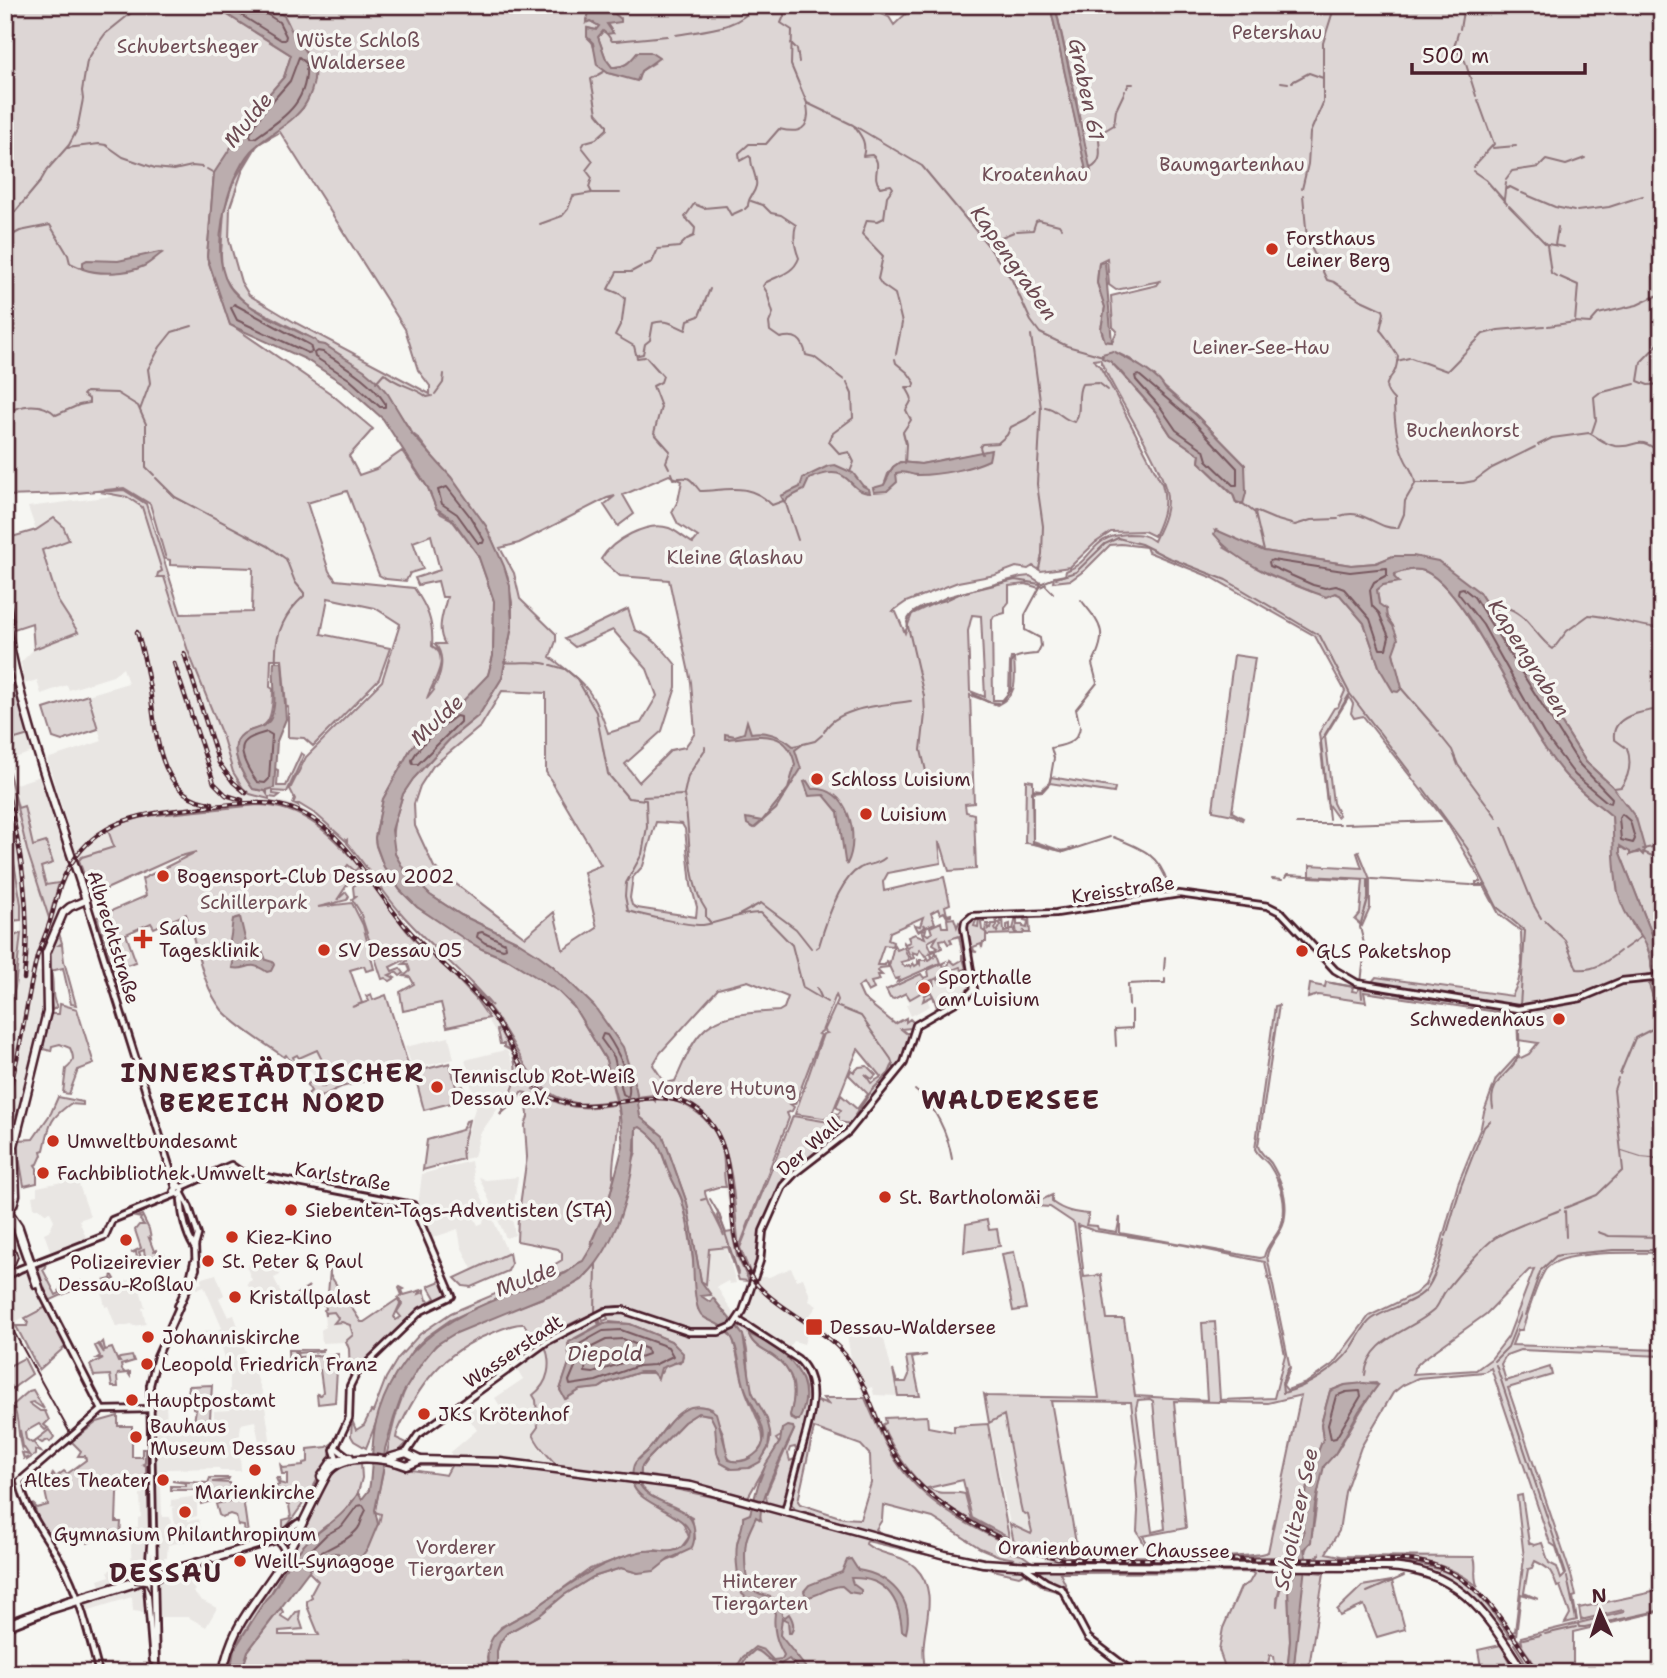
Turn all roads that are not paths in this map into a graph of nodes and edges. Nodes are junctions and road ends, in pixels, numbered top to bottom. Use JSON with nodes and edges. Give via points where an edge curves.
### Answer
{"nodes":[{"id":1,"x":5,"y":595,"type":"edge"},
{"id":2,"x":5,"y":617,"type":"edge"},
{"id":3,"x":16,"y":672,"type":"junction"},
{"id":4,"x":86,"y":900,"type":"junction"},
{"id":5,"x":1662,"y":977,"type":"edge"},
{"id":6,"x":973,"y":990,"type":"joint"},
{"id":7,"x":179,"y":1191,"type":"junction"},
{"id":8,"x":184,"y":1205,"type":"junction"},
{"id":9,"x":6,"y":1212,"type":"edge"},
{"id":10,"x":194,"y":1242,"type":"junction"},
{"id":11,"x":30,"y":1264,"type":"junction"},
{"id":12,"x":5,"y":1275,"type":"edge"},
{"id":13,"x":737,"y":1321,"type":"junction"},
{"id":14,"x":150,"y":1408,"type":"junction"},
{"id":15,"x":102,"y":1410,"type":"junction"},
{"id":16,"x":335,"y":1447,"type":"junction"},
{"id":17,"x":348,"y":1457,"type":"junction"},
{"id":18,"x":407,"y":1457,"type":"junction"},
{"id":19,"x":359,"y":1459,"type":"junction"},
{"id":20,"x":386,"y":1459,"type":"junction"},
{"id":21,"x":338,"y":1461,"type":"junction"},
{"id":22,"x":788,"y":1502,"type":"junction"},
{"id":23,"x":785,"y":1511,"type":"junction"},
{"id":24,"x":796,"y":1514,"type":"junction"},
{"id":25,"x":289,"y":1540,"type":"junction"},
{"id":26,"x":278,"y":1541,"type":"junction"},
{"id":27,"x":1022,"y":1566,"type":"junction"},
{"id":28,"x":1036,"y":1566,"type":"junction"},
{"id":29,"x":154,"y":1568,"type":"junction"},
{"id":30,"x":161,"y":1572,"type":"junction"},
{"id":31,"x":1039,"y":1575,"type":"junction"},
{"id":32,"x":151,"y":1577,"type":"junction"},
{"id":33,"x":139,"y":1583,"type":"junction"},
{"id":34,"x":148,"y":1590,"type":"junction"},
{"id":35,"x":78,"y":1600,"type":"junction"},
{"id":36,"x":5,"y":1626,"type":"edge"},
{"id":37,"x":99,"y":1673,"type":"edge"},
{"id":38,"x":154,"y":1673,"type":"edge"},
{"id":39,"x":221,"y":1673,"type":"edge"},
{"id":40,"x":1134,"y":1673,"type":"edge"},
{"id":41,"x":1524,"y":1673,"type":"edge"}],
"edges":[{"from":1,"to":3,"type":"main road"},
{"from":2,"to":3,"type":"main road"},
{"from":3,"to":4,"type":"main road","name":"Albrechtstraße"},
{"from":4,"to":7,"type":"main road","name":"Albrechtstraße"},
{"from":4,"to":9,"type":"main road","via":[[61,915],[46,953],[47,1012],[14,1146],[17,1192]]},
{"from":5,"to":6,"type":"main road","name":"Kreisstraße","via":[[1629,979],[1581,999],[1518,1009],[1366,986],[1335,970],[1275,908],[1180,894],[1056,913],[970,917],[964,928]]},
{"from":6,"to":13,"type":"main road","name":"Der Wall","via":[[917,1023],[901,1067],[848,1132],[783,1186]]},
{"from":7,"to":8,"type":"main road"},
{"from":7,"to":11,"type":"main road","via":[[112,1220],[105,1236]]},
{"from":7,"to":16,"type":"main road","name":"Karlstraße","via":[[230,1165],[239,1172],[413,1205],[452,1296],[421,1311],[356,1374],[350,1386],[349,1420]]},
{"from":8,"to":10,"type":"main road"},
{"from":8,"to":10,"type":"main road","via":[[198,1236]]},
{"from":9,"to":11,"type":"main road","via":[[19,1226]]},
{"from":10,"to":14,"type":"main road","via":[[195,1268],[154,1359]]},
{"from":11,"to":12,"type":"main road"},
{"from":11,"to":15,"type":"main road"},
{"from":13,"to":18,"type":"main road","name":"Wasserstadt","via":[[725,1330],[689,1332],[622,1310],[605,1311],[548,1341],[418,1435]]},
{"from":13,"to":22,"type":"main road","via":[[803,1363],[811,1383],[810,1419]]},
{"from":14,"to":15,"type":"main road"},
{"from":14,"to":29,"type":"main road"},
{"from":14,"to":32,"type":"main road"},
{"from":15,"to":35,"type":"main road","via":[[20,1479],[39,1528],[61,1560]]},
{"from":16,"to":17,"type":"main road"},
{"from":16,"to":21,"type":"main road"},
{"from":17,"to":19,"type":"main road"},
{"from":17,"to":21,"type":"main road"},
{"from":18,"to":20,"type":"main road"},
{"from":18,"to":20,"type":"main road","via":[[401,1464]]},
{"from":18,"to":23,"type":"main road","name":"Oranienbaumer Chaussee","via":[[489,1461],[655,1482]]},
{"from":19,"to":20,"type":"main road"},
{"from":19,"to":21,"type":"main road"},
{"from":21,"to":25,"type":"main road"},
{"from":21,"to":25,"type":"main road","via":[[326,1467]]},
{"from":22,"to":23,"type":"main road"},
{"from":22,"to":24,"type":"main road"},
{"from":23,"to":24,"type":"main road","name":"Oranienbaumer Chaussee"},
{"from":24,"to":27,"type":"main road","name":"Oranienbaumer Chaussee","via":[[944,1555]]},
{"from":25,"to":26,"type":"main road"},
{"from":25,"to":26,"type":"main road"},
{"from":25,"to":30,"type":"main road"},
{"from":25,"to":39,"type":"main road","via":[[239,1623]]},
{"from":26,"to":32,"type":"main road"},
{"from":27,"to":28,"type":"main road","name":"Oranienbaumer Chaussee"},
{"from":27,"to":31,"type":"main road"},
{"from":28,"to":31,"type":"main road"},
{"from":28,"to":41,"type":"main road","name":"Oranienbaumer Chaussee","via":[[1398,1567],[1432,1575],[1472,1600]]},
{"from":29,"to":30,"type":"main road"},
{"from":29,"to":32,"type":"main road"},
{"from":30,"to":32,"type":"main road"},
{"from":31,"to":40,"type":"main road","via":[[1064,1591],[1088,1638]]},
{"from":32,"to":33,"type":"main road"},
{"from":32,"to":34,"type":"main road"},
{"from":32,"to":35,"type":"main road"},
{"from":32,"to":38,"type":"main road"},
{"from":33,"to":34,"type":"main road"},
{"from":33,"to":35,"type":"main road"},
{"from":34,"to":38,"type":"main road"},
{"from":35,"to":36,"type":"main road"},
{"from":35,"to":37,"type":"main road"}]}
